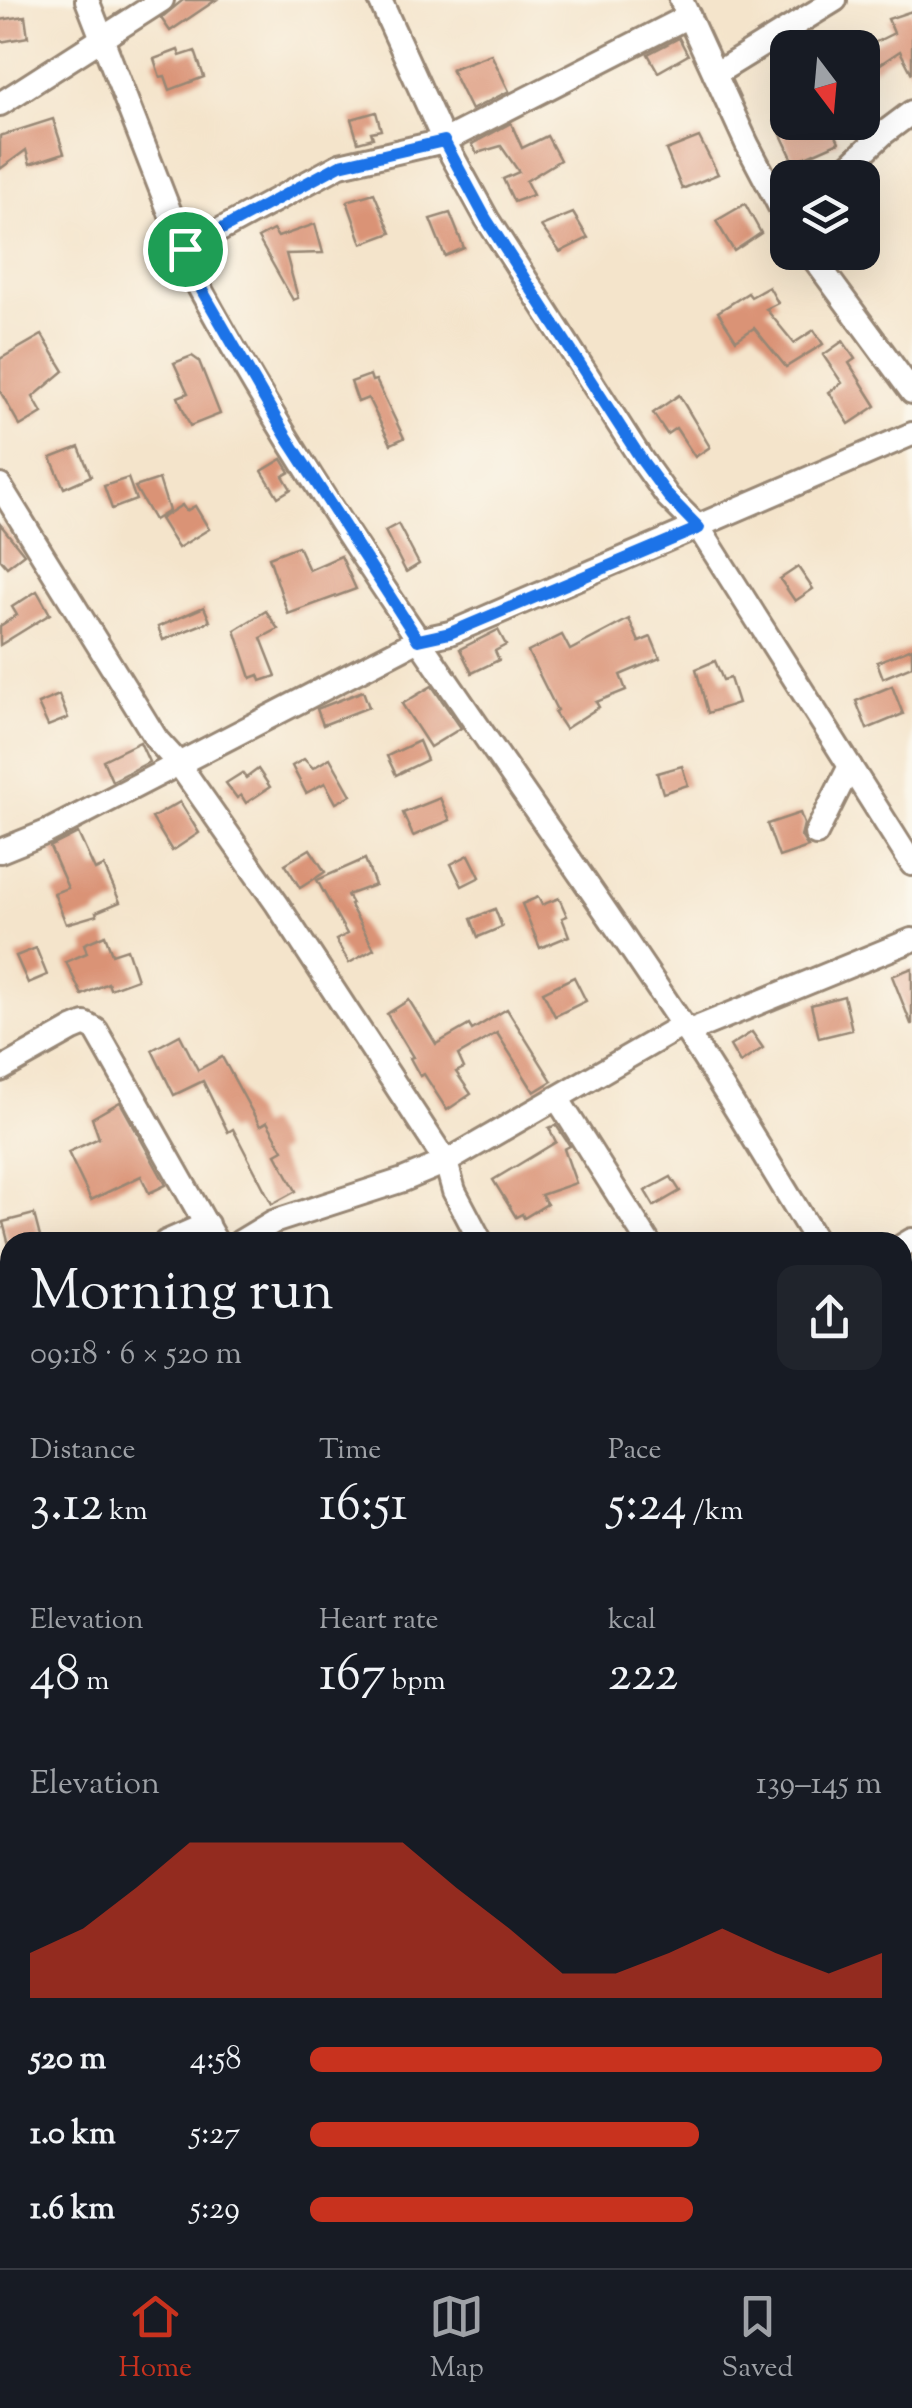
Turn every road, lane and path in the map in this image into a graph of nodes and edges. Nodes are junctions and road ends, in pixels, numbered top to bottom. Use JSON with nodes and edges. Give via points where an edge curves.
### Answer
{"nodes":[{"id":1,"x":88,"y":0,"type":"edge"},
{"id":2,"x":162,"y":0,"type":"edge"},
{"id":3,"x":380,"y":0,"type":"edge"},
{"id":4,"x":835,"y":0,"type":"edge"},
{"id":5,"x":685,"y":8,"type":"edge"},
{"id":6,"x":102,"y":36,"type":"junction"},
{"id":7,"x":715,"y":74,"type":"junction"},
{"id":8,"x":0,"y":104,"type":"edge"},
{"id":9,"x":912,"y":112,"type":"edge"},
{"id":10,"x":444,"y":141,"type":"junction"},
{"id":11,"x":855,"y":160,"type":"edge"},
{"id":12,"x":770,"y":186,"type":"edge"},
{"id":13,"x":185,"y":249,"type":"junction"},
{"id":14,"x":822,"y":270,"type":"edge"},
{"id":15,"x":912,"y":392,"type":"edge"},
{"id":16,"x":912,"y":434,"type":"edge"},
{"id":17,"x":0,"y":486,"type":"edge"},
{"id":18,"x":699,"y":528,"type":"junction"},
{"id":19,"x":418,"y":640,"type":"junction"},
{"id":20,"x":178,"y":763,"type":"junction"},
{"id":21,"x":850,"y":766,"type":"junction"},
{"id":22,"x":816,"y":834,"type":"dead end"},
{"id":23,"x":0,"y":851,"type":"edge"},
{"id":24,"x":912,"y":864,"type":"edge"},
{"id":25,"x":912,"y":940,"type":"edge"},
{"id":26,"x":685,"y":1028,"type":"junction"},
{"id":27,"x":0,"y":1070,"type":"edge"},
{"id":28,"x":557,"y":1098,"type":"junction"},
{"id":29,"x":446,"y":1162,"type":"junction"},
{"id":30,"x":210,"y":1232,"type":"edge"},
{"id":31,"x":256,"y":1232,"type":"edge"},
{"id":32,"x":476,"y":1232,"type":"edge"},
{"id":33,"x":642,"y":1232,"type":"edge"},
{"id":34,"x":811,"y":1232,"type":"edge"}],
"edges":[{"from":1,"to":6,"type":"street"},
{"from":2,"to":6,"type":"street"},
{"from":3,"to":10,"type":"street"},
{"from":4,"to":7,"type":"street"},
{"from":5,"to":7,"type":"street"},
{"from":5,"to":10,"type":"street"},
{"from":6,"to":8,"type":"street"},
{"from":6,"to":13,"type":"street"},
{"from":7,"to":12,"type":"street"},
{"from":9,"to":11,"type":"street"},
{"from":10,"to":13,"type":"street","via":[[340,165]]},
{"from":10,"to":18,"type":"street","via":[[486,219],[643,462]]},
{"from":13,"to":19,"type":"street","via":[[206,299],[286,436]]},
{"from":14,"to":15,"type":"street"},
{"from":16,"to":18,"type":"street"},
{"from":17,"to":20,"type":"street","via":[[157,740]]},
{"from":18,"to":19,"type":"street","via":[[450,633]]},
{"from":18,"to":21,"type":"street"},
{"from":19,"to":20,"type":"street"},
{"from":19,"to":26,"type":"street"},
{"from":20,"to":23,"type":"street"},
{"from":20,"to":29,"type":"street"},
{"from":21,"to":22,"type":"street"},
{"from":21,"to":24,"type":"street"},
{"from":25,"to":26,"type":"street"},
{"from":26,"to":28,"type":"street"},
{"from":26,"to":34,"type":"street"},
{"from":27,"to":30,"type":"street","via":[[85,1024],[96,1030]]},
{"from":28,"to":29,"type":"street"},
{"from":28,"to":33,"type":"street"},
{"from":29,"to":31,"type":"street"},
{"from":29,"to":32,"type":"street"}]}
